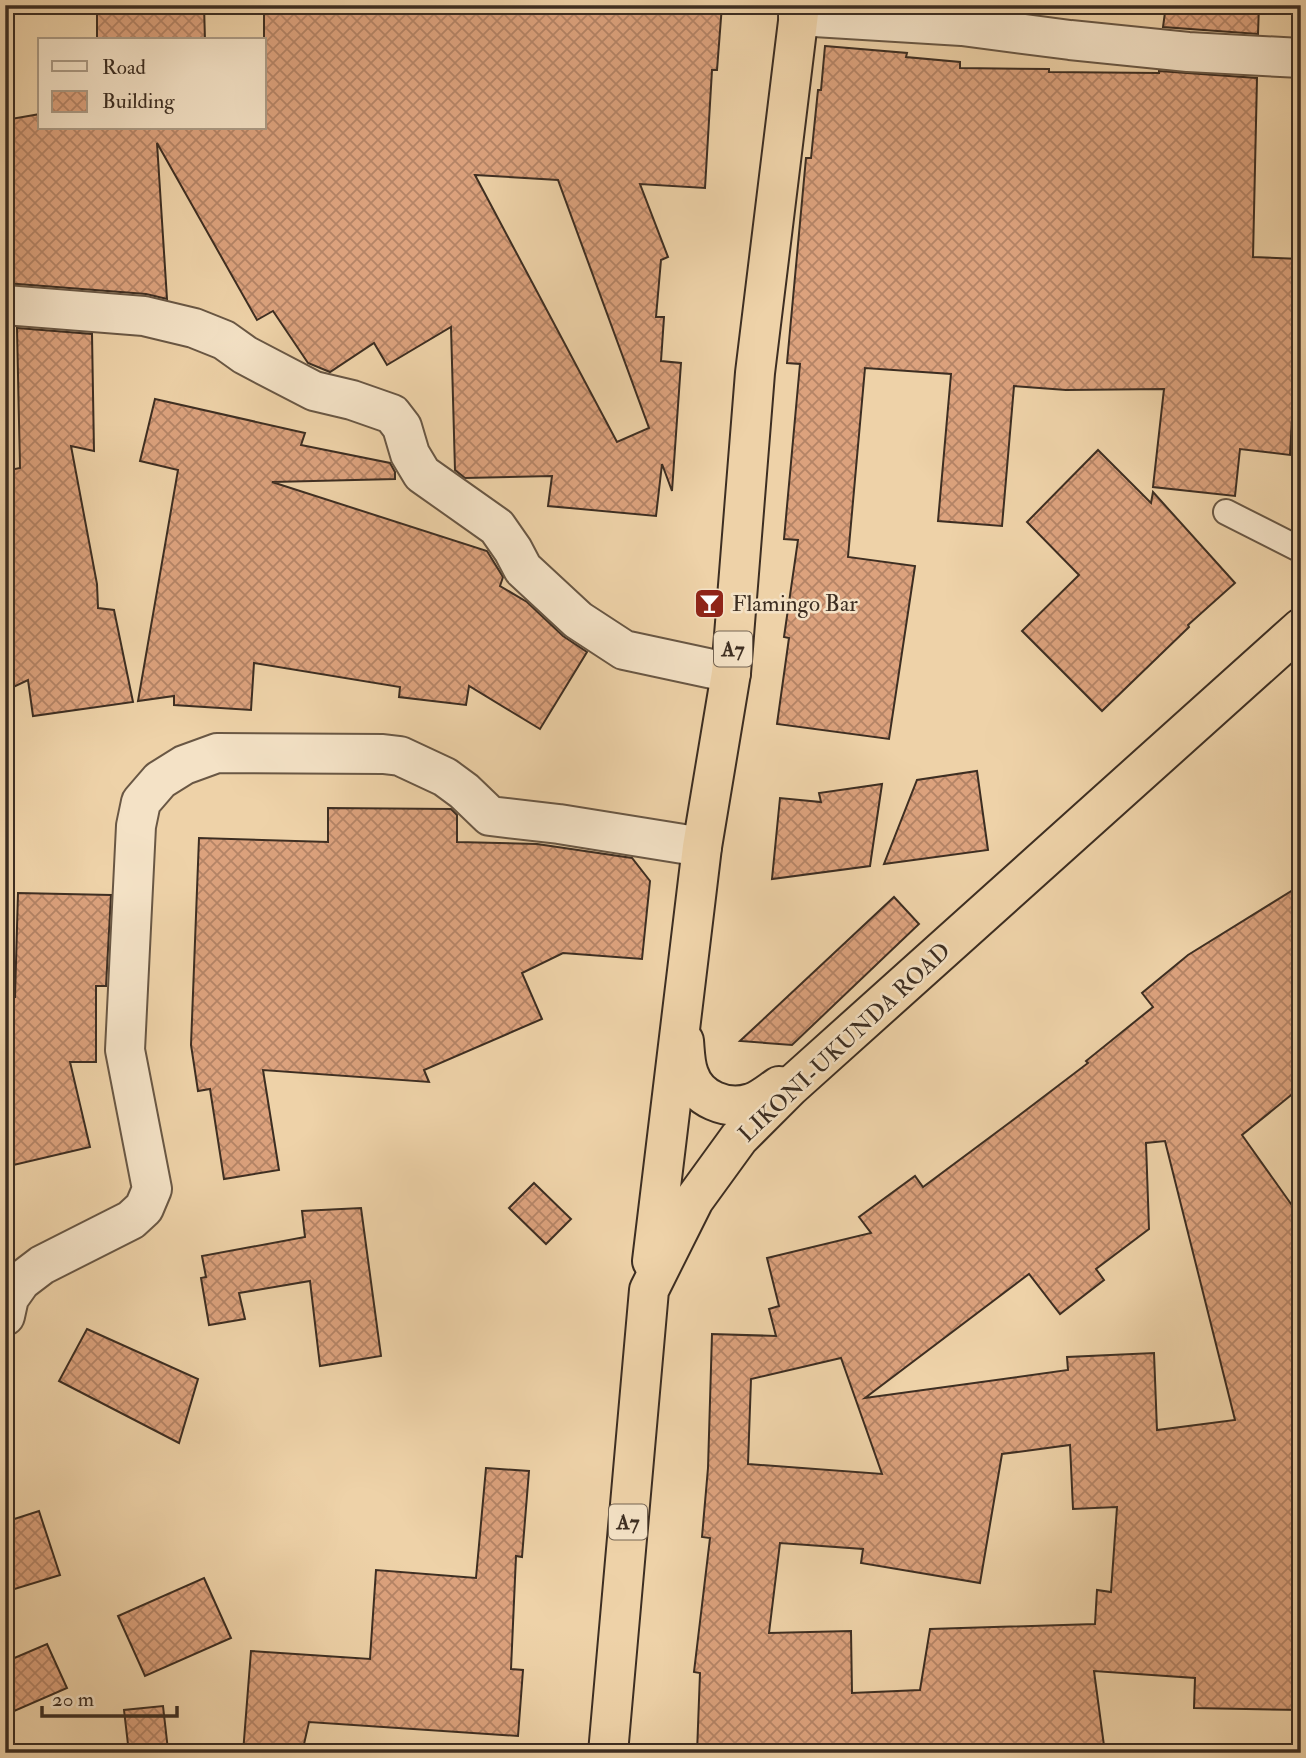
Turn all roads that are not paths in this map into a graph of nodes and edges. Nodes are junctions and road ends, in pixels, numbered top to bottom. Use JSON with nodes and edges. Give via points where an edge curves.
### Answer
{"nodes":[{"id":1,"x":799,"y":11,"type":"edge"},
{"id":2,"x":1301,"y":58,"type":"edge"},
{"id":3,"x":5,"y":305,"type":"edge"},
{"id":4,"x":1226,"y":512,"type":"dead end"},
{"id":5,"x":1301,"y":550,"type":"edge"},
{"id":6,"x":1301,"y":628,"type":"edge"},
{"id":7,"x":731,"y":673,"type":"junction"},
{"id":8,"x":702,"y":846,"type":"junction"},
{"id":9,"x":682,"y":1017,"type":"junction"},
{"id":10,"x":819,"y":1060,"type":"junction"},
{"id":11,"x":649,"y":1290,"type":"junction"},
{"id":12,"x":5,"y":1316,"type":"edge"},
{"id":13,"x":608,"y":1753,"type":"edge"}],
"edges":[{"from":1,"to":2,"type":"street","via":[[1188,52]]},
{"from":1,"to":7,"type":"highway","number":"A7","via":[[755,373]]},
{"from":3,"to":7,"type":"street","via":[[144,316],[194,328],[314,391],[392,414],[422,474],[497,527],[523,569],[578,620],[624,650]]},
{"from":4,"to":5,"type":"lane"},
{"from":6,"to":10,"type":"highway","name":"LIKONI-UKUNDA ROAD","number":"A7"},
{"from":7,"to":8,"type":"highway","number":"A7"},
{"from":8,"to":9,"type":"highway","number":"A7"},
{"from":8,"to":12,"type":"street","via":[[490,816],[445,777],[400,756],[217,753],[160,780],[141,802],[136,826],[125,1050],[152,1189],[144,1208],[131,1220],[42,1265],[21,1281],[9,1298]]},
{"from":9,"to":10,"type":"highway","via":[[689,1076],[698,1089],[724,1106],[755,1102]]},
{"from":9,"to":11,"type":"highway","number":"A7"},
{"from":10,"to":11,"type":"highway","name":"LIKONI-UKUNDA ROAD","number":"A7","via":[[739,1139],[709,1179]]},
{"from":11,"to":13,"type":"highway","name":"LIKONI-UKUNDA ROAD","number":"A7"}]}
